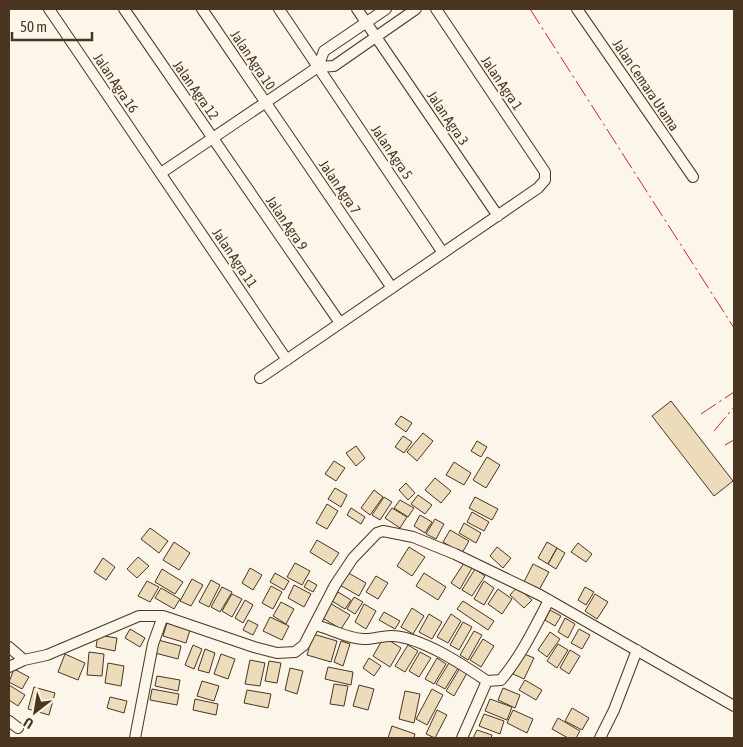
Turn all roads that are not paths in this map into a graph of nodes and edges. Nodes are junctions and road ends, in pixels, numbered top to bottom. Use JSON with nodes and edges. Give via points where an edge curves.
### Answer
{"nodes":[{"id":1,"x":50,"y":9,"type":"edge"},
{"id":2,"x":124,"y":9,"type":"edge"},
{"id":3,"x":202,"y":9,"type":"edge"},
{"id":4,"x":279,"y":9,"type":"edge"},
{"id":5,"x":357,"y":9,"type":"edge"},
{"id":6,"x":386,"y":9,"type":"edge"},
{"id":7,"x":416,"y":9,"type":"edge"},
{"id":8,"x":436,"y":9,"type":"edge"},
{"id":9,"x":577,"y":9,"type":"edge"},
{"id":10,"x":366,"y":22,"type":"junction"},
{"id":11,"x":376,"y":37,"type":"junction"},
{"id":12,"x":318,"y":66,"type":"junction"},
{"id":13,"x":265,"y":102,"type":"junction"},
{"id":14,"x":212,"y":138,"type":"junction"},
{"id":15,"x":160,"y":173,"type":"junction"},
{"id":16,"x":693,"y":177,"type":"dead end"},
{"id":17,"x":498,"y":216,"type":"junction"},
{"id":18,"x":443,"y":253,"type":"junction"},
{"id":19,"x":392,"y":288,"type":"junction"},
{"id":20,"x":340,"y":323,"type":"junction"},
{"id":21,"x":287,"y":360,"type":"junction"},
{"id":22,"x":260,"y":378,"type":"dead end"},
{"id":23,"x":549,"y":600,"type":"junction"},
{"id":24,"x":163,"y":616,"type":"junction"},
{"id":25,"x":315,"y":625,"type":"junction"},
{"id":26,"x":9,"y":647,"type":"edge"},
{"id":27,"x":637,"y":650,"type":"junction"},
{"id":28,"x":24,"y":660,"type":"junction"},
{"id":29,"x":9,"y":667,"type":"edge"},
{"id":30,"x":487,"y":681,"type":"junction"},
{"id":31,"x":734,"y":706,"type":"edge"},
{"id":32,"x":9,"y":721,"type":"edge"},
{"id":33,"x":18,"y":728,"type":"dead end"},
{"id":34,"x":134,"y":738,"type":"edge"},
{"id":35,"x":462,"y":738,"type":"edge"},
{"id":36,"x":600,"y":738,"type":"edge"}],
"edges":[{"from":1,"to":15,"type":"street","name":"Jalan Agra 16"},
{"from":2,"to":14,"type":"street","name":"Jalan Agra 12"},
{"from":3,"to":13,"type":"street","name":"Jalan Agra 10"},
{"from":4,"to":12,"type":"street","name":"Jalan Agra 5"},
{"from":5,"to":10,"type":"street","name":"Jalan Agra 3"},
{"from":6,"to":10,"type":"street"},
{"from":7,"to":11,"type":"street"},
{"from":8,"to":17,"type":"street","name":"Jalan Agra 1","via":[[545,172],[545,180],[538,188]]},
{"from":9,"to":16,"type":"street","name":"Jalan Cemara Utama"},
{"from":10,"to":11,"type":"street","name":"Jalan Agra 3"},
{"from":10,"to":12,"type":"street","via":[[324,51]]},
{"from":11,"to":12,"type":"street","via":[[334,66]]},
{"from":11,"to":17,"type":"street","name":"Jalan Agra 3"},
{"from":12,"to":13,"type":"street"},
{"from":12,"to":18,"type":"street","name":"Jalan Agra 5"},
{"from":13,"to":14,"type":"street"},
{"from":13,"to":19,"type":"street","name":"Jalan Agra 7"},
{"from":14,"to":15,"type":"street"},
{"from":14,"to":20,"type":"street","name":"Jalan Agra 9"},
{"from":15,"to":21,"type":"street","name":"Jalan Agra 11"},
{"from":17,"to":18,"type":"street"},
{"from":18,"to":19,"type":"street"},
{"from":19,"to":20,"type":"street"},
{"from":20,"to":21,"type":"street"},
{"from":21,"to":22,"type":"street"},
{"from":23,"to":25,"type":"street","via":[[455,554],[413,537],[383,531],[377,533],[353,558]]},
{"from":23,"to":27,"type":"street"},
{"from":23,"to":30,"type":"street","via":[[507,673],[501,680]]},
{"from":24,"to":25,"type":"street","via":[[277,653],[295,652],[304,645]]},
{"from":24,"to":28,"type":"street","via":[[132,618],[47,655]]},
{"from":24,"to":34,"type":"street","via":[[153,644]]},
{"from":25,"to":30,"type":"street","via":[[364,640],[393,636],[411,641],[440,653]]},
{"from":26,"to":28,"type":"street"},
{"from":27,"to":31,"type":"street"},
{"from":27,"to":36,"type":"street"},
{"from":28,"to":29,"type":"street"},
{"from":30,"to":35,"type":"street"},
{"from":32,"to":33,"type":"street"}]}
